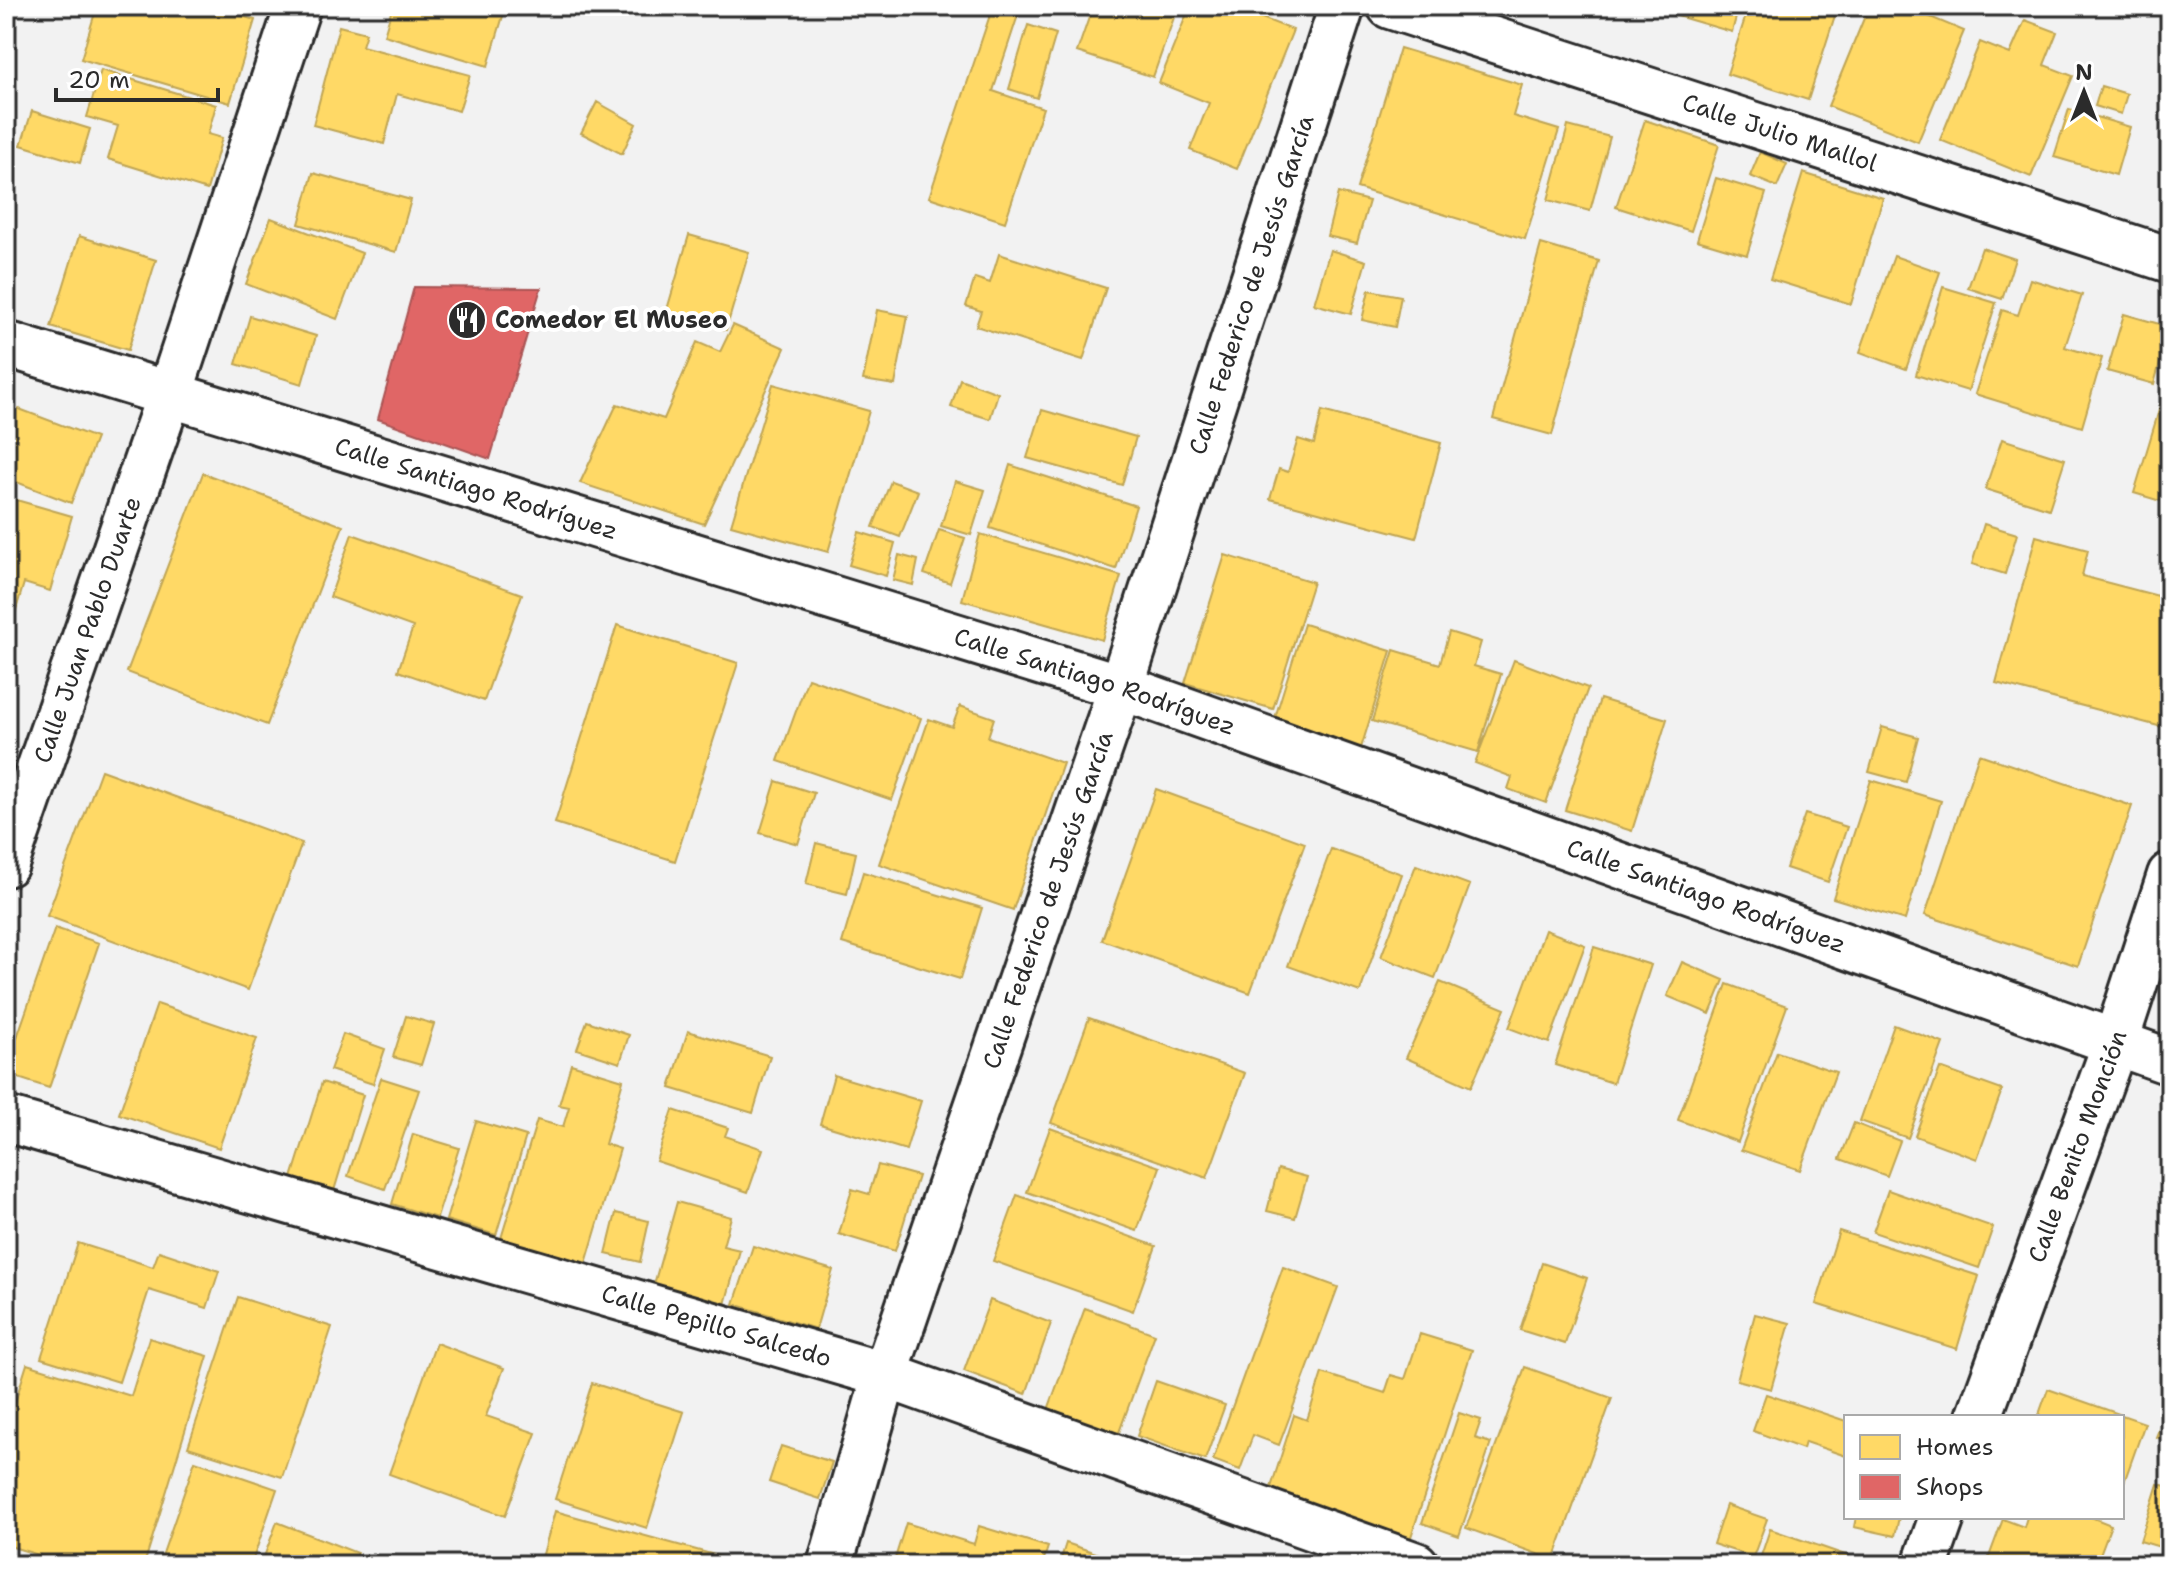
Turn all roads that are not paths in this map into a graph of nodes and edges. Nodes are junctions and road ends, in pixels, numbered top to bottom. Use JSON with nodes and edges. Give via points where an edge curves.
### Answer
{"nodes":[{"id":1,"x":298,"y":6,"type":"edge"},
{"id":2,"x":1342,"y":6,"type":"edge"},
{"id":3,"x":1390,"y":6,"type":"edge"},
{"id":4,"x":2170,"y":260,"type":"edge"},
{"id":5,"x":6,"y":344,"type":"edge"},
{"id":6,"x":170,"y":393,"type":"junction"},
{"id":7,"x":1121,"y":687,"type":"junction"},
{"id":8,"x":6,"y":864,"type":"edge"},
{"id":9,"x":2170,"y":875,"type":"edge"},
{"id":10,"x":2115,"y":1044,"type":"junction"},
{"id":11,"x":2170,"y":1062,"type":"edge"},
{"id":12,"x":6,"y":1119,"type":"edge"},
{"id":13,"x":885,"y":1375,"type":"junction"},
{"id":14,"x":1980,"y":1415,"type":"edge"},
{"id":15,"x":1941,"y":1519,"type":"edge"},
{"id":16,"x":830,"y":1565,"type":"edge"},
{"id":17,"x":1416,"y":1565,"type":"edge"},
{"id":18,"x":1925,"y":1565,"type":"edge"}],
"edges":[{"from":1,"to":6,"type":"street","name":"Calle Juan Pablo Duarte"},
{"from":2,"to":7,"type":"street","name":"Calle Federico de Jesús García"},
{"from":3,"to":4,"type":"street","name":"Calle Julio Mallol"},
{"from":5,"to":6,"type":"street","name":"Calle Santiago Rodríguez"},
{"from":6,"to":7,"type":"street","name":"Calle Santiago Rodríguez"},
{"from":6,"to":8,"type":"street","name":"Calle Juan Pablo Duarte"},
{"from":7,"to":10,"type":"street","name":"Calle Santiago Rodríguez"},
{"from":7,"to":13,"type":"street","name":"Calle Federico de Jesús García"},
{"from":9,"to":10,"type":"street","name":"Calle Benito Monción"},
{"from":10,"to":11,"type":"street","name":"Calle Santiago Rodríguez"},
{"from":10,"to":14,"type":"street","name":"Calle Benito Monción"},
{"from":12,"to":13,"type":"street","name":"Calle Pepillo Salcedo"},
{"from":13,"to":16,"type":"street","name":"Calle Federico de Jesús García"},
{"from":13,"to":17,"type":"street","name":"Calle Pepillo Salcedo"},
{"from":15,"to":18,"type":"street"}]}
